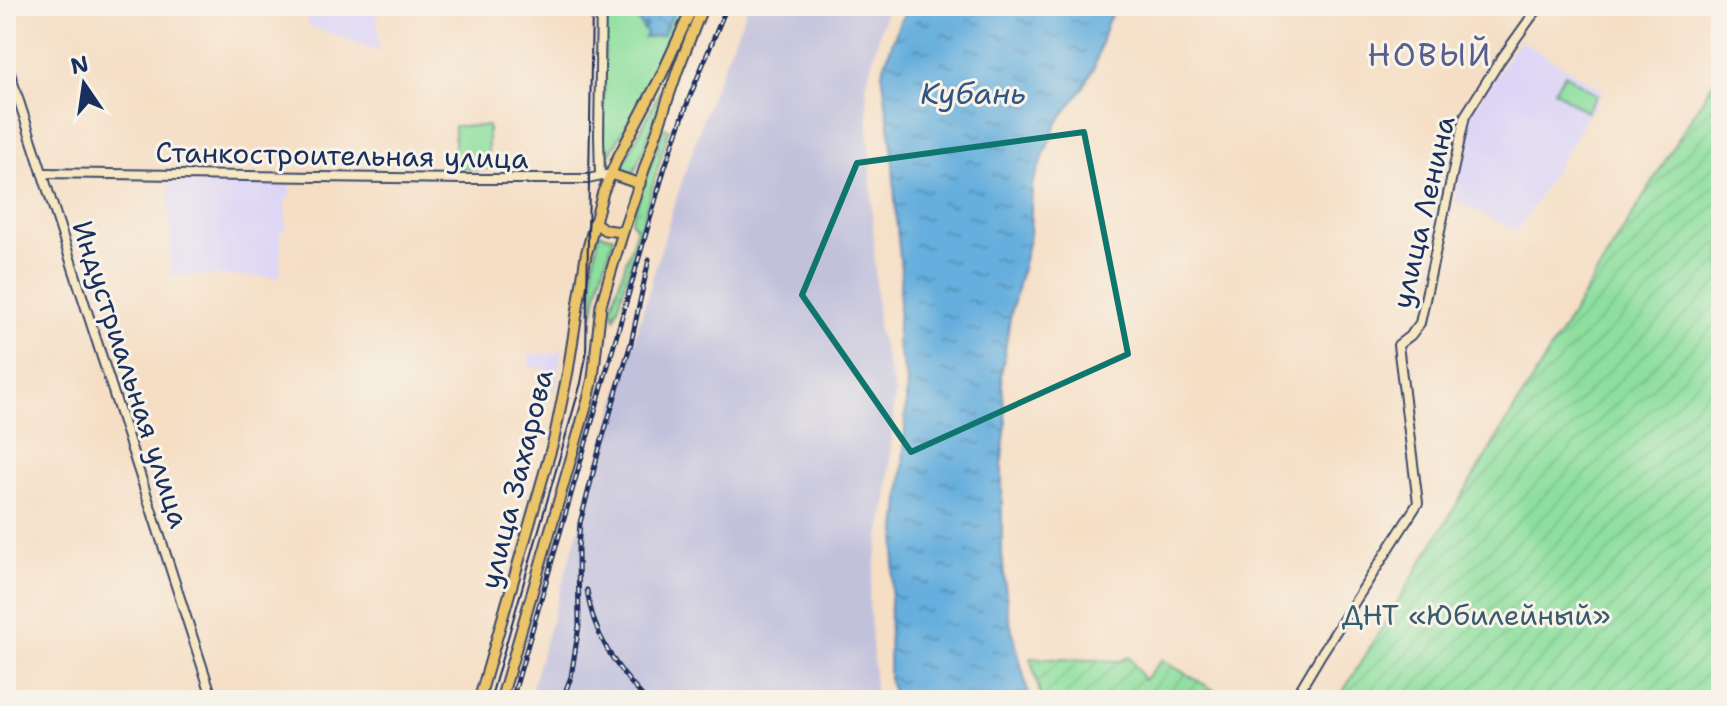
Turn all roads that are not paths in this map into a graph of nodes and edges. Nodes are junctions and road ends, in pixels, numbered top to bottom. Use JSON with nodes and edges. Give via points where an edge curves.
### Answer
{"nodes":[{"id":1,"x":601,"y":6,"type":"edge"},
{"id":2,"x":693,"y":6,"type":"edge"},
{"id":3,"x":703,"y":6,"type":"edge"},
{"id":4,"x":1541,"y":6,"type":"edge"},
{"id":5,"x":6,"y":61,"type":"edge"},
{"id":6,"x":42,"y":173,"type":"junction"},
{"id":7,"x":606,"y":174,"type":"junction"},
{"id":8,"x":640,"y":184,"type":"junction"},
{"id":9,"x":594,"y":222,"type":"junction"},
{"id":10,"x":623,"y":232,"type":"junction"},
{"id":11,"x":213,"y":700,"type":"edge"},
{"id":12,"x":479,"y":700,"type":"edge"},
{"id":13,"x":501,"y":700,"type":"edge"},
{"id":14,"x":1294,"y":700,"type":"edge"}],
"edges":[{"from":1,"to":7,"type":"street","name":"улица Захарова","via":[[599,136]]},
{"from":2,"to":7,"type":"main road"},
{"from":3,"to":8,"type":"main road","name":"улица Захарова"},
{"from":4,"to":14,"type":"street","name":"улица Ленина","via":[[1465,116],[1420,323],[1398,345],[1418,503]]},
{"from":5,"to":6,"type":"street","name":"Индустриальная улица"},
{"from":6,"to":7,"type":"street","name":"Станкостроительная улица","via":[[448,179],[588,179]]},
{"from":6,"to":11,"type":"street","name":"Индустриальная улица"},
{"from":7,"to":8,"type":"main road","name":"Станкостроительная улица"},
{"from":7,"to":9,"type":"main road","name":"улица Захарова"},
{"from":8,"to":10,"type":"main road","name":"улица Захарова"},
{"from":9,"to":10,"type":"main road"},
{"from":9,"to":12,"type":"main road","name":"улица Захарова","via":[[554,439]]},
{"from":10,"to":13,"type":"main road","name":"улица Захарова","via":[[601,305],[588,400]]}]}
